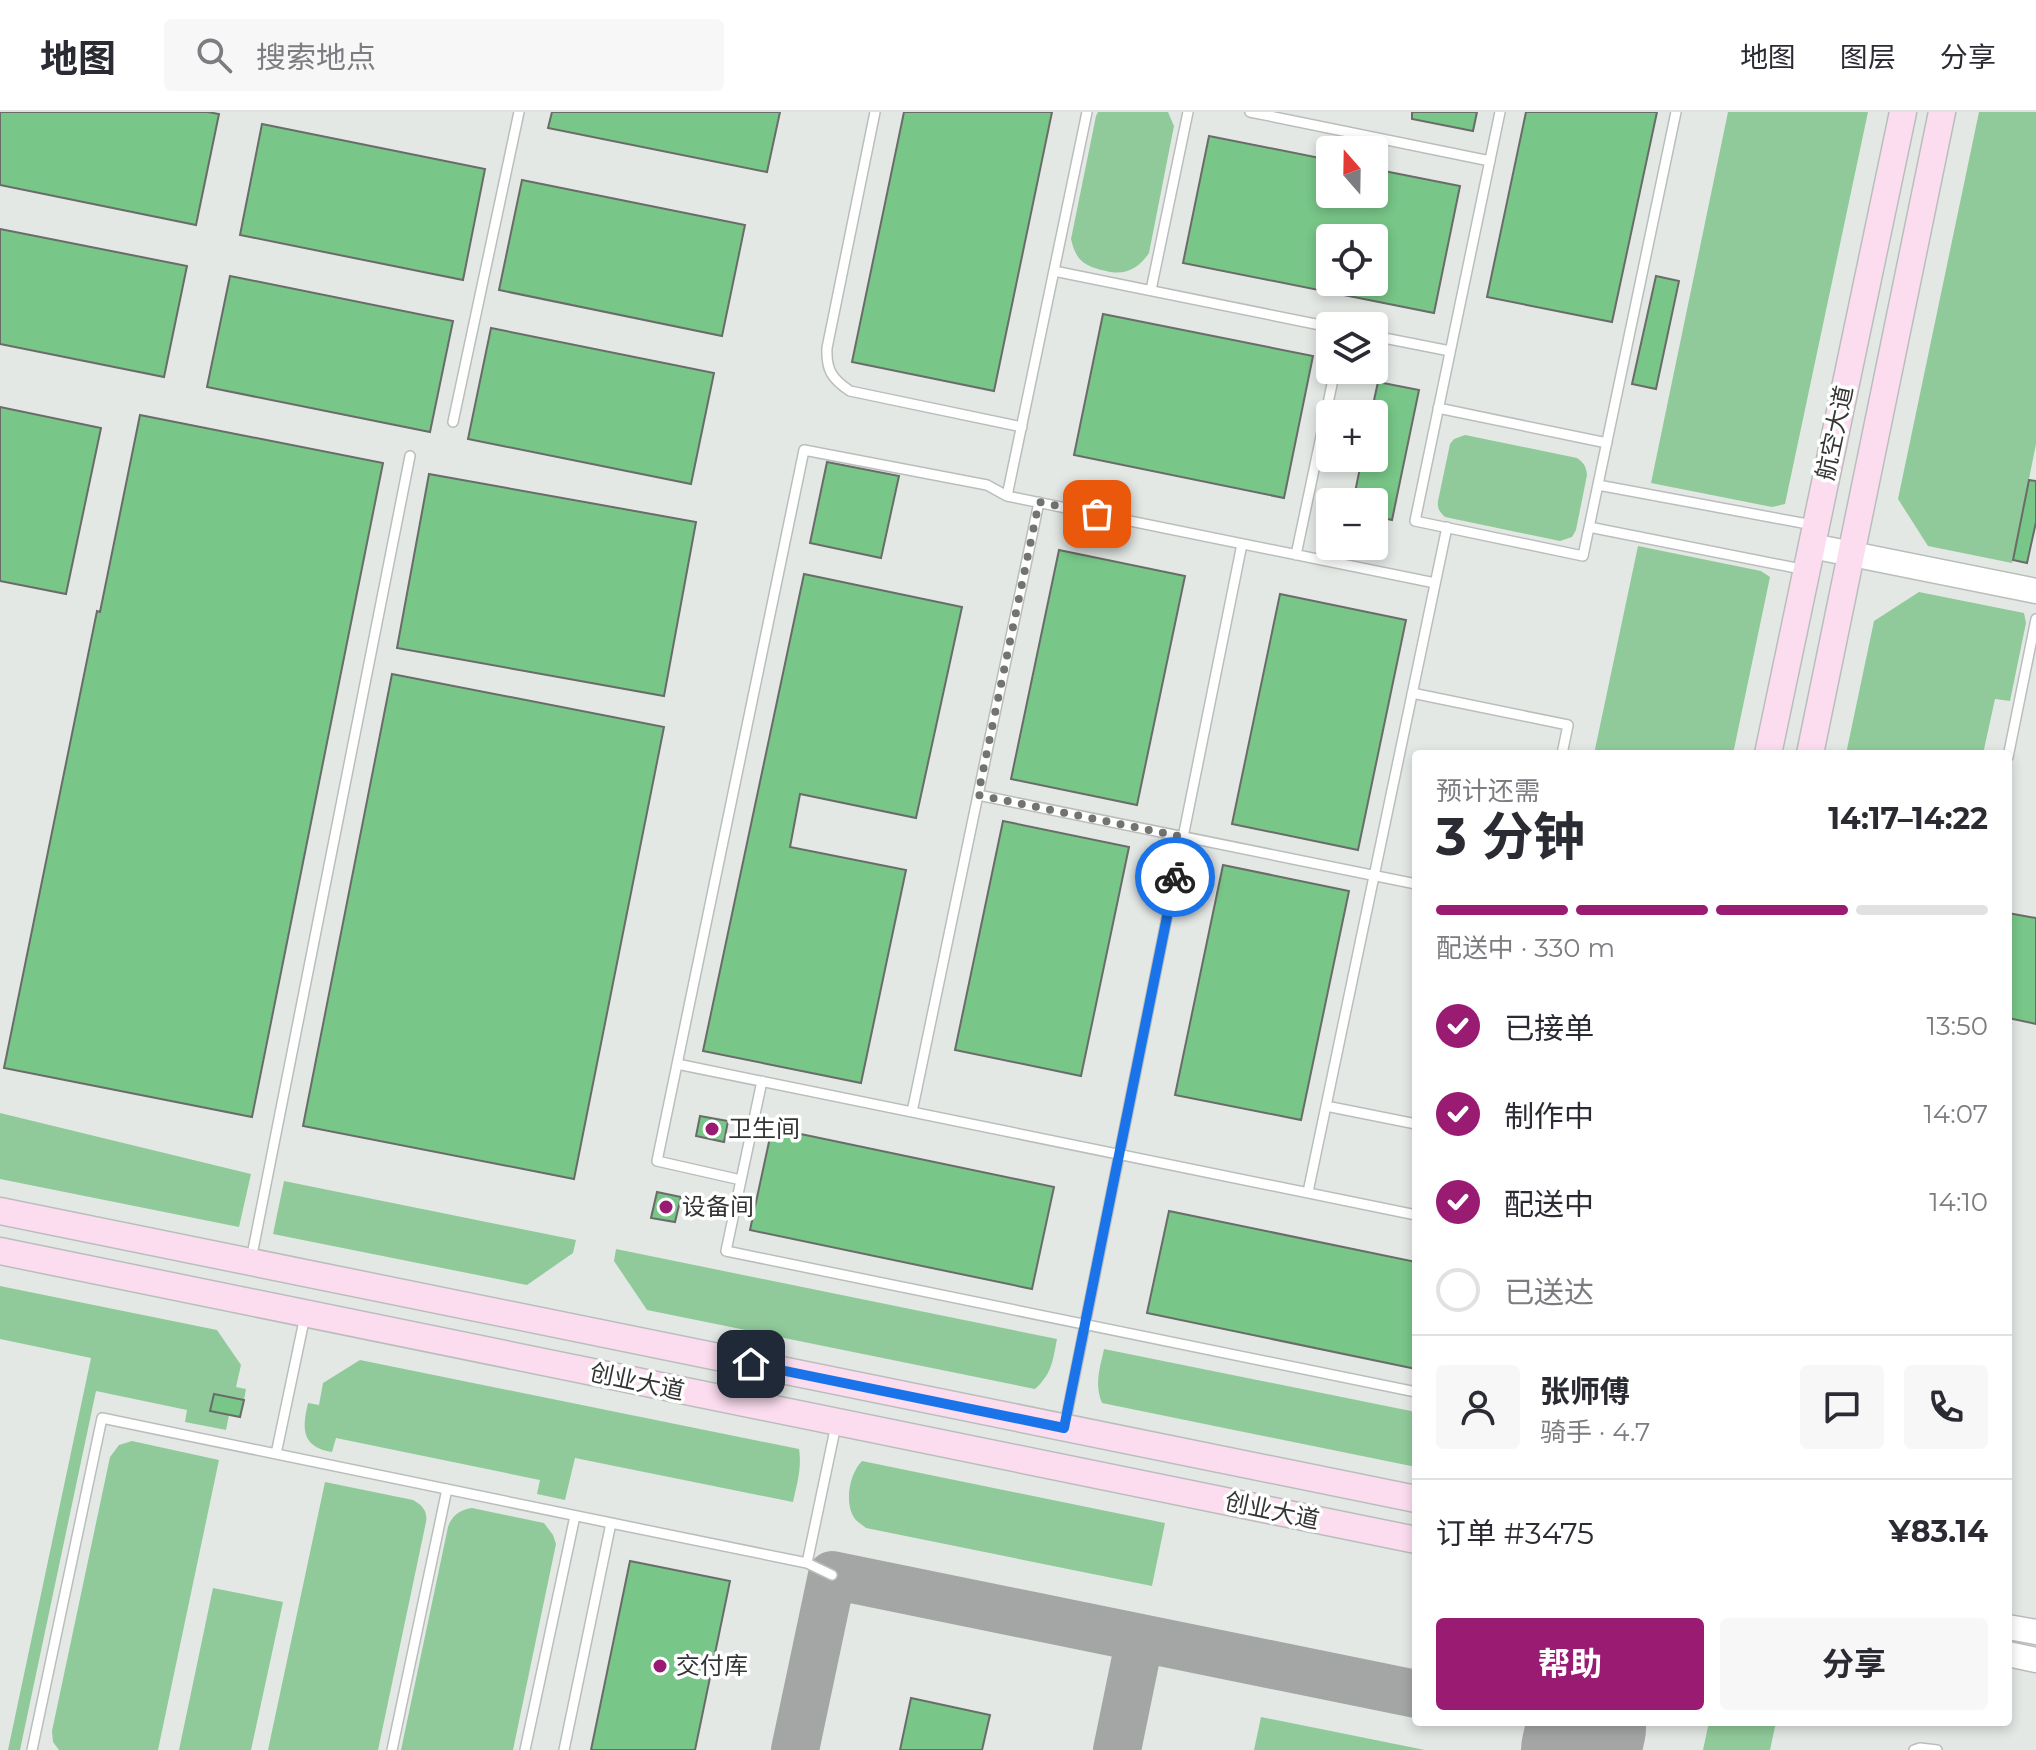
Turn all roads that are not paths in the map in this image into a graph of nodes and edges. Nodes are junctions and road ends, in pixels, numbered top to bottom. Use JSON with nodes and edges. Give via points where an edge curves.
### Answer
{"nodes":[{"id":1,"x":519,"y":112,"type":"edge"},
{"id":2,"x":875,"y":112,"type":"edge"},
{"id":3,"x":1087,"y":112,"type":"edge"},
{"id":4,"x":1188,"y":112,"type":"edge"},
{"id":5,"x":1250,"y":112,"type":"edge"},
{"id":6,"x":1500,"y":112,"type":"edge"},
{"id":7,"x":1676,"y":112,"type":"edge"},
{"id":8,"x":1903,"y":112,"type":"edge"},
{"id":9,"x":1942,"y":112,"type":"edge"},
{"id":10,"x":1490,"y":161,"type":"junction"},
{"id":11,"x":1054,"y":271,"type":"junction"},
{"id":12,"x":1151,"y":290,"type":"junction"},
{"id":13,"x":1316,"y":324,"type":"edge"},
{"id":14,"x":1388,"y":339,"type":"edge"},
{"id":15,"x":1450,"y":351,"type":"junction"},
{"id":16,"x":1332,"y":384,"type":"edge"},
{"id":17,"x":1438,"y":408,"type":"junction"},
{"id":18,"x":453,"y":422,"type":"dead end"},
{"id":19,"x":1022,"y":427,"type":"junction"},
{"id":20,"x":1607,"y":443,"type":"junction"},
{"id":21,"x":410,"y":456,"type":"dead end"},
{"id":22,"x":1598,"y":485,"type":"junction"},
{"id":23,"x":1007,"y":496,"type":"junction"},
{"id":24,"x":1039,"y":502,"type":"junction"},
{"id":25,"x":1447,"y":527,"type":"junction"},
{"id":26,"x":1589,"y":527,"type":"junction"},
{"id":27,"x":1242,"y":544,"type":"junction"},
{"id":28,"x":1811,"y":547,"type":"junction"},
{"id":29,"x":1852,"y":554,"type":"junction"},
{"id":30,"x":1296,"y":555,"type":"junction"},
{"id":31,"x":1435,"y":583,"type":"junction"},
{"id":32,"x":2036,"y":591,"type":"edge"},
{"id":33,"x":2036,"y":619,"type":"edge"},
{"id":34,"x":1412,"y":693,"type":"junction"},
{"id":35,"x":1563,"y":750,"type":"edge"},
{"id":36,"x":1769,"y":750,"type":"edge"},
{"id":37,"x":1811,"y":750,"type":"edge"},
{"id":38,"x":2009,"y":750,"type":"edge"},
{"id":39,"x":978,"y":795,"type":"junction"},
{"id":40,"x":1183,"y":837,"type":"junction"},
{"id":41,"x":1374,"y":875,"type":"junction"},
{"id":42,"x":1412,"y":883,"type":"edge"},
{"id":43,"x":677,"y":1064,"type":"junction"},
{"id":44,"x":762,"y":1081,"type":"junction"},
{"id":45,"x":1326,"y":1106,"type":"junction"},
{"id":46,"x":912,"y":1112,"type":"junction"},
{"id":47,"x":1412,"y":1123,"type":"edge"},
{"id":48,"x":1119,"y":1154,"type":"junction"},
{"id":49,"x":741,"y":1180,"type":"junction"},
{"id":50,"x":1308,"y":1192,"type":"junction"},
{"id":51,"x":0,"y":1211,"type":"edge"},
{"id":52,"x":1412,"y":1214,"type":"edge"},
{"id":53,"x":0,"y":1251,"type":"edge"},
{"id":54,"x":250,"y":1262,"type":"junction"},
{"id":55,"x":306,"y":1314,"type":"junction"},
{"id":56,"x":1085,"y":1325,"type":"junction"},
{"id":57,"x":1412,"y":1391,"type":"edge"},
{"id":58,"x":837,"y":1422,"type":"junction"},
{"id":59,"x":1064,"y":1428,"type":"junction"},
{"id":60,"x":276,"y":1454,"type":"junction"},
{"id":61,"x":447,"y":1489,"type":"junction"},
{"id":62,"x":1412,"y":1498,"type":"edge"},
{"id":63,"x":575,"y":1516,"type":"junction"},
{"id":64,"x":611,"y":1523,"type":"junction"},
{"id":65,"x":1412,"y":1539,"type":"edge"},
{"id":66,"x":807,"y":1563,"type":"junction"},
{"id":67,"x":832,"y":1575,"type":"dead end"},
{"id":68,"x":2012,"y":1628,"type":"edge"},
{"id":69,"x":2036,"y":1632,"type":"edge"},
{"id":70,"x":2012,"y":1655,"type":"edge"},
{"id":71,"x":2036,"y":1660,"type":"edge"},
{"id":72,"x":32,"y":1750,"type":"edge"},
{"id":73,"x":392,"y":1750,"type":"edge"},
{"id":74,"x":525,"y":1750,"type":"edge"},
{"id":75,"x":564,"y":1750,"type":"edge"},
{"id":76,"x":1914,"y":1750,"type":"edge"},
{"id":77,"x":1937,"y":1750,"type":"edge"}],
"edges":[{"from":1,"to":18,"type":"lane"},
{"from":2,"to":19,"type":"lane","via":[[827,348],[830,371],[850,391]]},
{"from":3,"to":11,"type":"lane"},
{"from":4,"to":12,"type":"lane"},
{"from":5,"to":10,"type":"lane"},
{"from":6,"to":10,"type":"lane"},
{"from":7,"to":20,"type":"lane"},
{"from":8,"to":28,"type":"main road","name":"航空大道"},
{"from":9,"to":29,"type":"main road","name":"航空大道"},
{"from":10,"to":15,"type":"lane"},
{"from":11,"to":12,"type":"lane"},
{"from":11,"to":19,"type":"lane"},
{"from":12,"to":13,"type":"lane"},
{"from":14,"to":15,"type":"lane"},
{"from":15,"to":17,"type":"lane"},
{"from":16,"to":30,"type":"lane"},
{"from":17,"to":20,"type":"lane"},
{"from":17,"to":25,"type":"lane","via":[[1415,521]]},
{"from":19,"to":23,"type":"lane"},
{"from":20,"to":22,"type":"lane"},
{"from":21,"to":54,"type":"lane"},
{"from":22,"to":26,"type":"lane"},
{"from":22,"to":28,"type":"lane"},
{"from":23,"to":24,"type":"lane"},
{"from":23,"to":43,"type":"lane","via":[[987,485],[804,450]]},
{"from":24,"to":27,"type":"lane"},
{"from":24,"to":39,"type":"lane"},
{"from":25,"to":26,"type":"lane","via":[[1583,556]]},
{"from":25,"to":31,"type":"lane"},
{"from":26,"to":28,"type":"lane"},
{"from":27,"to":30,"type":"lane"},
{"from":27,"to":40,"type":"lane"},
{"from":28,"to":29,"type":"street"},
{"from":28,"to":36,"type":"main road","name":"航空大道"},
{"from":29,"to":32,"type":"street"},
{"from":29,"to":37,"type":"main road","name":"航空大道"},
{"from":30,"to":31,"type":"lane"},
{"from":31,"to":34,"type":"lane"},
{"from":33,"to":38,"type":"lane"},
{"from":34,"to":35,"type":"lane","via":[[1568,725]]},
{"from":34,"to":41,"type":"lane"},
{"from":39,"to":40,"type":"lane"},
{"from":39,"to":46,"type":"lane"},
{"from":40,"to":41,"type":"lane"},
{"from":40,"to":48,"type":"lane"},
{"from":41,"to":42,"type":"lane"},
{"from":41,"to":45,"type":"lane"},
{"from":43,"to":44,"type":"lane"},
{"from":43,"to":49,"type":"lane","via":[[657,1161]]},
{"from":44,"to":46,"type":"lane"},
{"from":44,"to":49,"type":"lane"},
{"from":45,"to":47,"type":"lane"},
{"from":45,"to":50,"type":"lane"},
{"from":46,"to":48,"type":"lane"},
{"from":48,"to":50,"type":"lane"},
{"from":48,"to":56,"type":"lane"},
{"from":49,"to":56,"type":"lane","via":[[726,1251]]},
{"from":50,"to":52,"type":"lane"},
{"from":51,"to":54,"type":"main road","name":"创业大道"},
{"from":53,"to":55,"type":"main road","name":"创业大道"},
{"from":54,"to":59,"type":"main road","name":"创业大道"},
{"from":55,"to":58,"type":"main road","name":"创业大道"},
{"from":55,"to":60,"type":"lane"},
{"from":56,"to":57,"type":"lane"},
{"from":56,"to":59,"type":"lane"},
{"from":58,"to":65,"type":"main road","name":"创业大道"},
{"from":58,"to":66,"type":"lane"},
{"from":59,"to":62,"type":"main road","name":"创业大道"},
{"from":60,"to":61,"type":"lane"},
{"from":60,"to":72,"type":"lane","via":[[102,1418]]},
{"from":61,"to":63,"type":"lane"},
{"from":61,"to":73,"type":"lane"},
{"from":63,"to":64,"type":"lane"},
{"from":63,"to":74,"type":"lane"},
{"from":64,"to":66,"type":"lane"},
{"from":64,"to":75,"type":"lane"},
{"from":66,"to":67,"type":"lane"},
{"from":68,"to":69,"type":"street"},
{"from":70,"to":71,"type":"street"},
{"from":76,"to":77,"type":"lane"}]}
